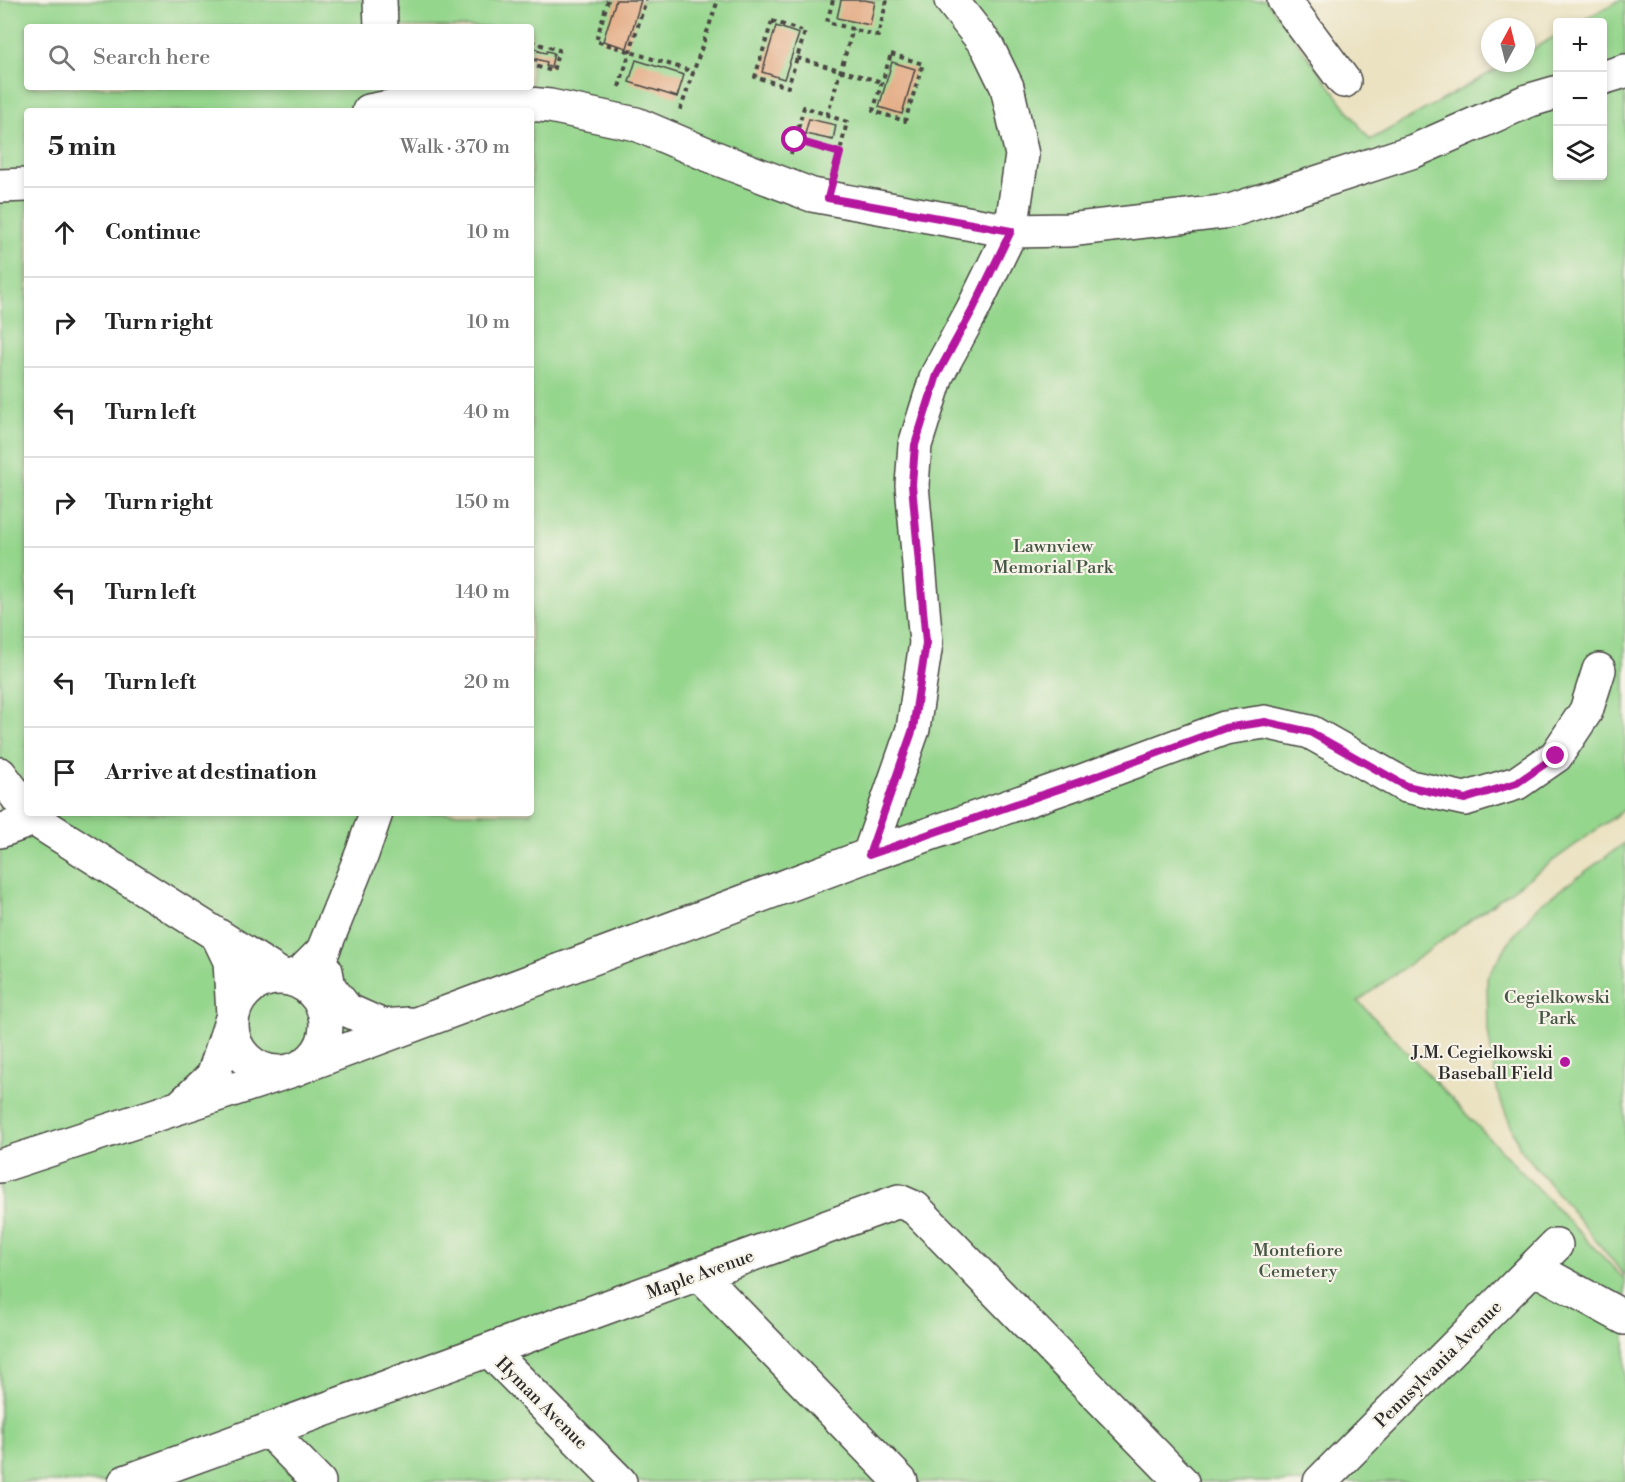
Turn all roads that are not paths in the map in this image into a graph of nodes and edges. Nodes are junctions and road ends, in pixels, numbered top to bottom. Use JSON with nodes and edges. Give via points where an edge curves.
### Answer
{"nodes":[{"id":1,"x":381,"y":0,"type":"edge"},
{"id":2,"x":951,"y":0,"type":"edge"},
{"id":3,"x":1284,"y":0,"type":"edge"},
{"id":4,"x":381,"y":24,"type":"edge"},
{"id":5,"x":1625,"y":71,"type":"edge"},
{"id":6,"x":1607,"y":76,"type":"edge"},
{"id":7,"x":1344,"y":81,"type":"dead end"},
{"id":8,"x":1553,"y":93,"type":"edge"},
{"id":9,"x":378,"y":104,"type":"edge"},
{"id":10,"x":24,"y":185,"type":"edge"},
{"id":11,"x":0,"y":186,"type":"edge"},
{"id":12,"x":1011,"y":231,"type":"junction"},
{"id":13,"x":1599,"y":670,"type":"dead end"},
{"id":14,"x":0,"y":774,"type":"edge"},
{"id":15,"x":24,"y":806,"type":"edge"},
{"id":16,"x":26,"y":816,"type":"edge"},
{"id":17,"x":33,"y":816,"type":"edge"},
{"id":18,"x":375,"y":816,"type":"edge"},
{"id":19,"x":0,"y":831,"type":"edge"},
{"id":20,"x":869,"y":855,"type":"junction"},
{"id":21,"x":218,"y":936,"type":"junction"},
{"id":22,"x":322,"y":952,"type":"junction"},
{"id":23,"x":296,"y":983,"type":"junction"},
{"id":24,"x":233,"y":1015,"type":"junction"},
{"id":25,"x":418,"y":1023,"type":"junction"},
{"id":26,"x":290,"y":1071,"type":"junction"},
{"id":27,"x":180,"y":1107,"type":"junction"},
{"id":28,"x":0,"y":1166,"type":"edge"},
{"id":29,"x":699,"y":1274,"type":"junction"},
{"id":30,"x":1625,"y":1318,"type":"edge"},
{"id":31,"x":489,"y":1350,"type":"junction"},
{"id":32,"x":268,"y":1430,"type":"junction"},
{"id":33,"x":125,"y":1482,"type":"edge"},
{"id":34,"x":319,"y":1482,"type":"edge"},
{"id":35,"x":620,"y":1482,"type":"edge"},
{"id":36,"x":901,"y":1482,"type":"edge"},
{"id":37,"x":1182,"y":1482,"type":"edge"},
{"id":38,"x":1320,"y":1482,"type":"edge"}],
"edges":[{"from":1,"to":4,"type":"street"},
{"from":2,"to":12,"type":"street","via":[[987,46],[1007,87],[1022,155]]},
{"from":3,"to":7,"type":"street"},
{"from":5,"to":6,"type":"street"},
{"from":8,"to":12,"type":"street","via":[[1414,151],[1230,211],[1069,230]]},
{"from":9,"to":12,"type":"street","via":[[446,96],[550,106],[636,124],[812,195]]},
{"from":10,"to":11,"type":"street"},
{"from":12,"to":20,"type":"street","via":[[937,375],[915,445],[912,485],[926,643],[913,729]]},
{"from":13,"to":20,"type":"street","via":[[1586,711],[1556,756],[1517,783],[1465,799],[1406,786],[1310,732],[1265,722],[1225,728]]},
{"from":14,"to":15,"type":"street"},
{"from":16,"to":19,"type":"street"},
{"from":17,"to":21,"type":"street"},
{"from":18,"to":22,"type":"street"},
{"from":20,"to":25,"type":"street"},
{"from":21,"to":23,"type":"street"},
{"from":21,"to":24,"type":"street","via":[[230,961]]},
{"from":22,"to":23,"type":"street"},
{"from":22,"to":25,"type":"street","via":[[329,987],[347,1010],[383,1026]]},
{"from":23,"to":24,"type":"street","via":[[268,979],[254,984],[243,993]]},
{"from":23,"to":26,"type":"street","via":[[313,992],[326,1022],[317,1053],[305,1065]]},
{"from":24,"to":26,"type":"street","via":[[232,1034],[246,1059],[273,1072]]},
{"from":24,"to":27,"type":"street","via":[[213,1076]]},
{"from":25,"to":26,"type":"street"},
{"from":26,"to":27,"type":"street"},
{"from":27,"to":28,"type":"street"},
{"from":29,"to":31,"type":"street","name":"Maple Avenue"},
{"from":29,"to":36,"type":"street"},
{"from":29,"to":37,"type":"street","name":"Maple Avenue","via":[[899,1202],[915,1208]]},
{"from":30,"to":38,"type":"street","name":"Pennsylvania Avenue","via":[[1545,1257]]},
{"from":31,"to":32,"type":"street","name":"Maple Avenue"},
{"from":31,"to":35,"type":"street","name":"Hyman Avenue"},
{"from":32,"to":33,"type":"street","name":"Maple Avenue"},
{"from":32,"to":34,"type":"street"}]}
